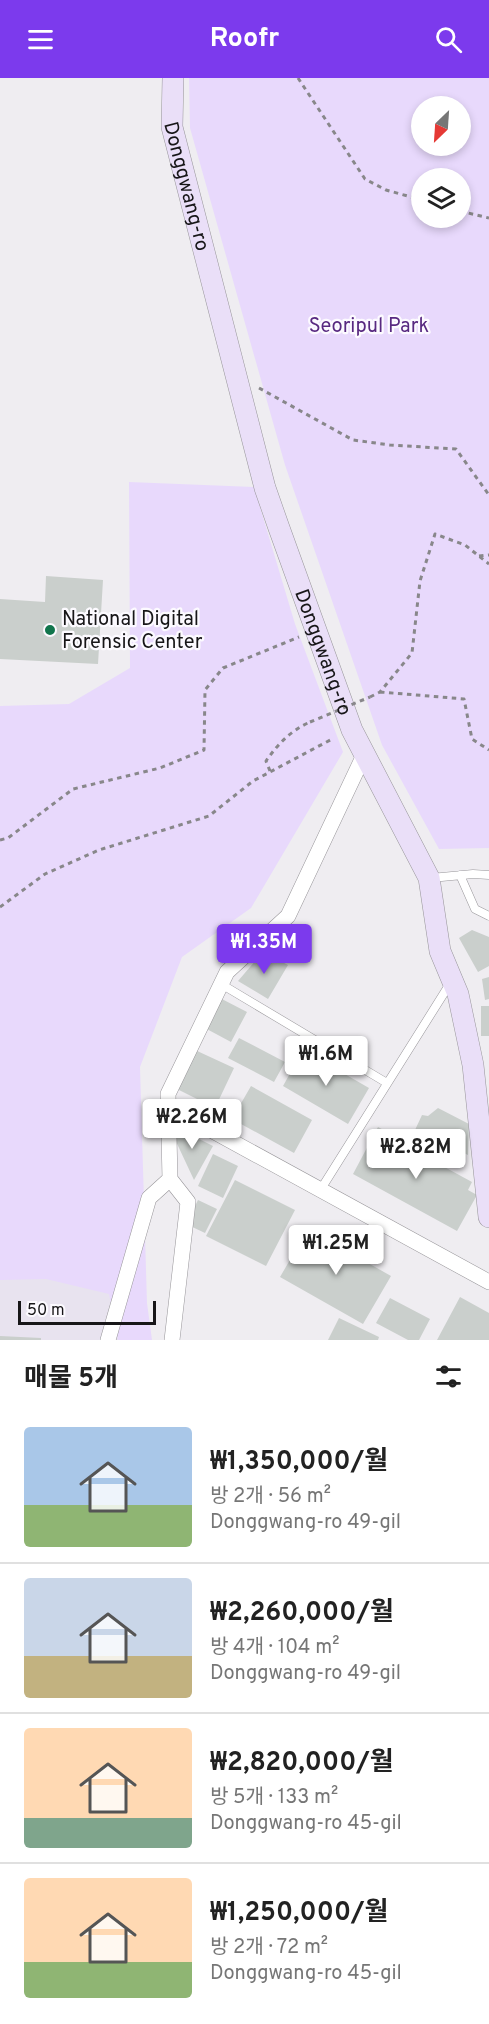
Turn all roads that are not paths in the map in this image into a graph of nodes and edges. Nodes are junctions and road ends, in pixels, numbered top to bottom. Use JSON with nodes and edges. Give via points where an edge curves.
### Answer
{"nodes":[{"id":1,"x":173,"y":78,"type":"edge"},
{"id":2,"x":364,"y":755,"type":"junction"},
{"id":3,"x":460,"y":875,"type":"junction"},
{"id":4,"x":489,"y":875,"type":"edge"},
{"id":5,"x":429,"y":878,"type":"junction"},
{"id":6,"x":489,"y":916,"type":"edge"},
{"id":7,"x":452,"y":980,"type":"junction"},
{"id":8,"x":220,"y":984,"type":"junction"},
{"id":9,"x":387,"y":1083,"type":"junction"},
{"id":10,"x":169,"y":1107,"type":"junction"},
{"id":11,"x":170,"y":1179,"type":"junction"},
{"id":12,"x":321,"y":1189,"type":"junction"},
{"id":13,"x":488,"y":1208,"type":"edge"},
{"id":14,"x":489,"y":1282,"type":"edge"},
{"id":15,"x":176,"y":1338,"type":"edge"},
{"id":16,"x":108,"y":1340,"type":"edge"}],
"edges":[{"from":1,"to":2,"type":"street","name":"Donggwang-ro","via":[[172,127],[265,488]]},
{"from":2,"to":5,"type":"street","name":"Donggwang-ro"},
{"from":2,"to":8,"type":"street","via":[[288,916],[226,972]]},
{"from":3,"to":4,"type":"lane"},
{"from":3,"to":5,"type":"lane"},
{"from":3,"to":6,"type":"lane","via":[[475,909]]},
{"from":5,"to":7,"type":"street","name":"Donggwang-ro","via":[[440,951]]},
{"from":7,"to":9,"type":"lane"},
{"from":7,"to":13,"type":"street","name":"Donggwang-ro","via":[[473,1065]]},
{"from":8,"to":9,"type":"lane"},
{"from":8,"to":10,"type":"street","via":[[168,1094]]},
{"from":9,"to":12,"type":"lane"},
{"from":10,"to":11,"type":"street"},
{"from":10,"to":12,"type":"street"},
{"from":11,"to":15,"type":"street","via":[[188,1202]]},
{"from":11,"to":16,"type":"street","via":[[149,1198]]},
{"from":12,"to":14,"type":"street"}]}
